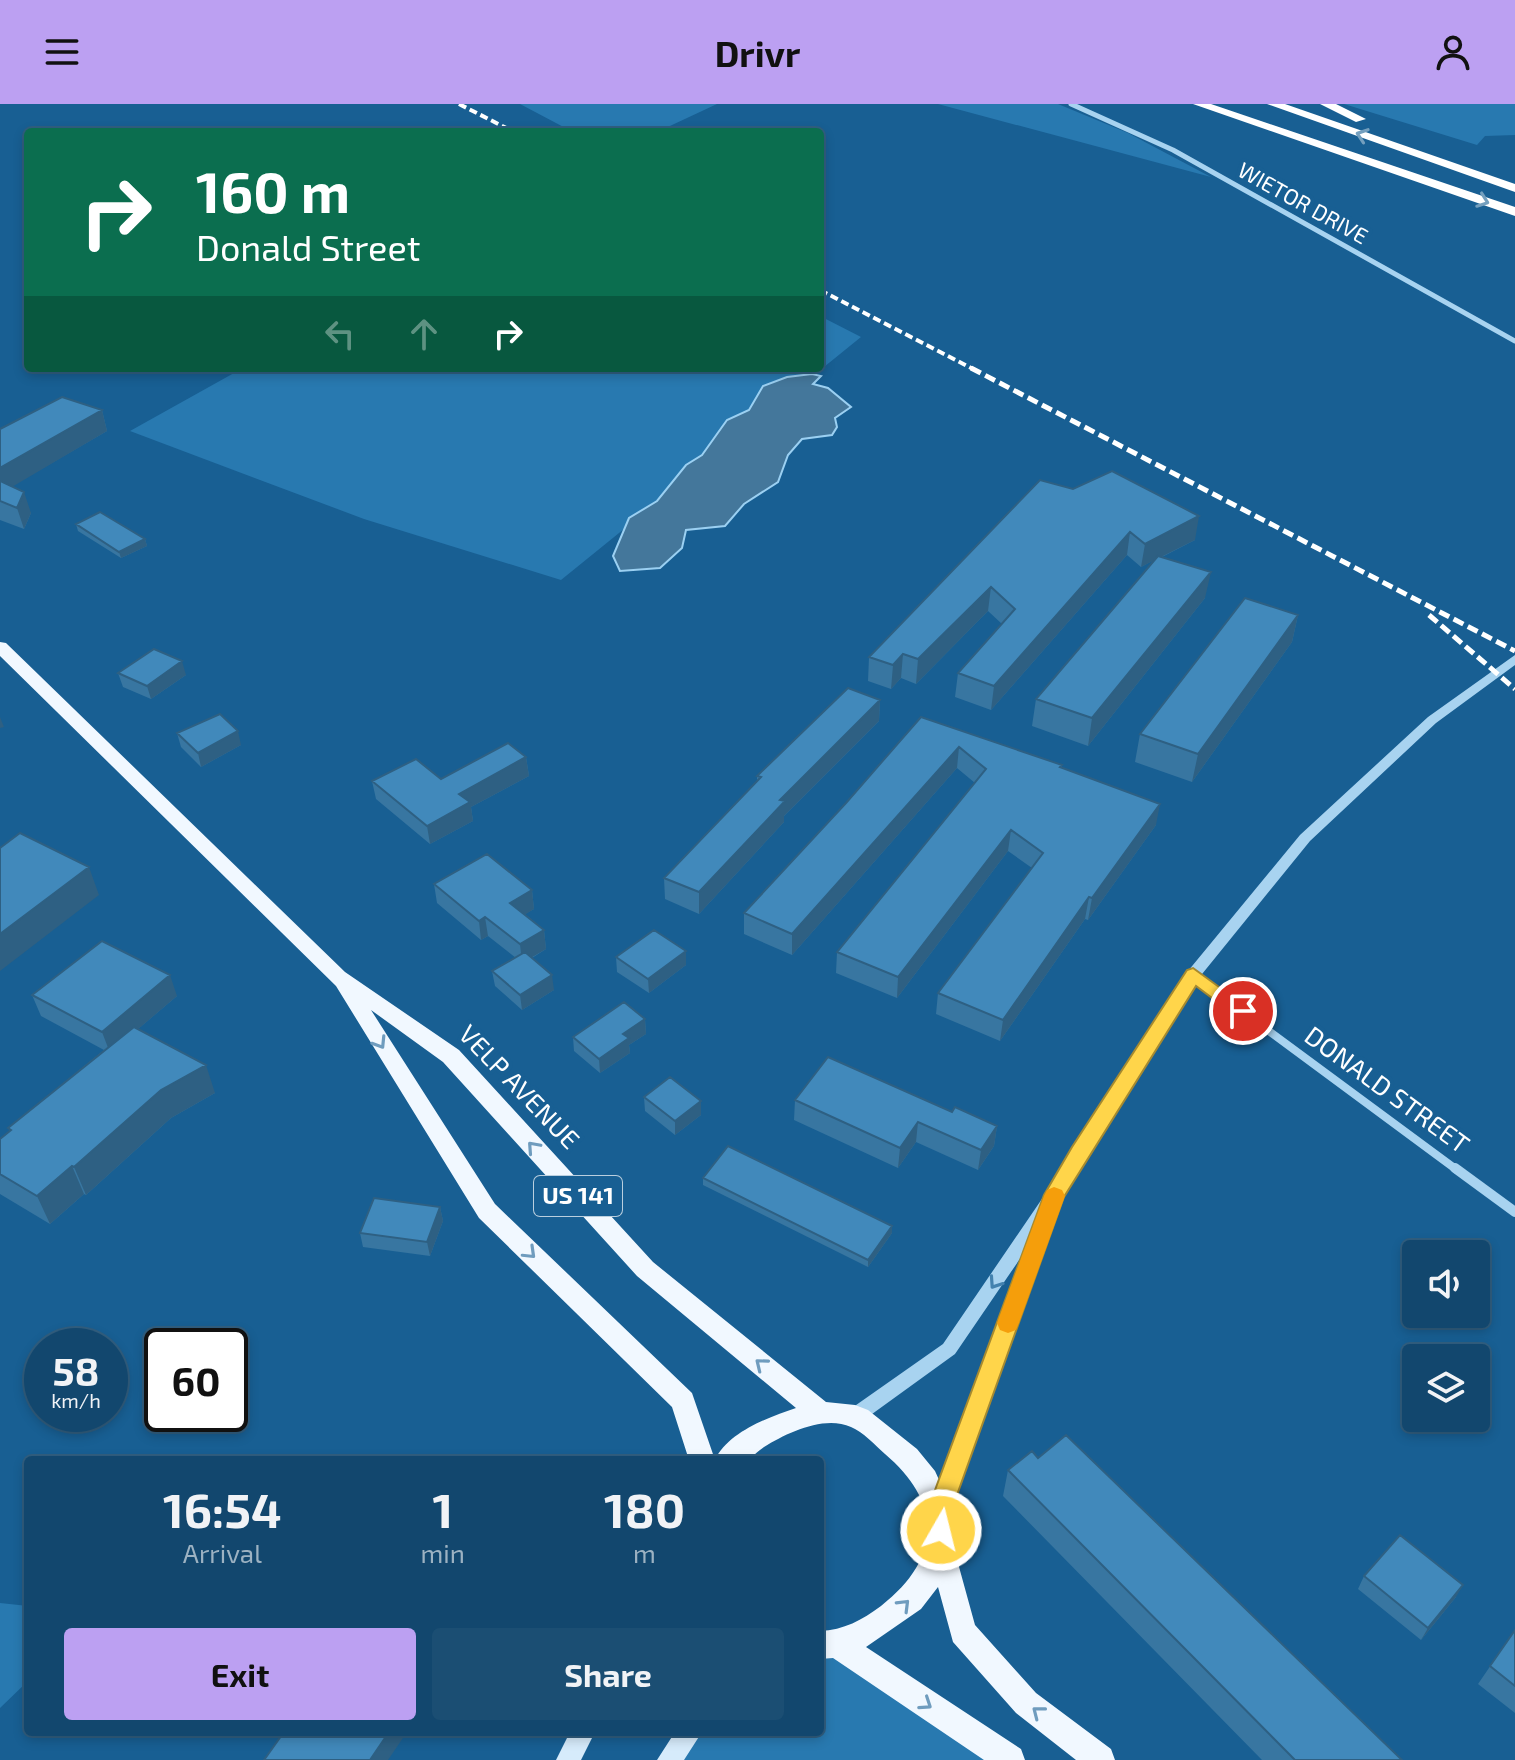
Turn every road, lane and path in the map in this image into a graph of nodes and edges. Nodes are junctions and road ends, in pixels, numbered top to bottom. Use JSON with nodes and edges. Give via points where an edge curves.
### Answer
{"nodes":[{"id":1,"x":1071,"y":104,"type":"edge"},
{"id":2,"x":1199,"y":104,"type":"edge"},
{"id":3,"x":1222,"y":104,"type":"edge"},
{"id":4,"x":1273,"y":104,"type":"edge"},
{"id":5,"x":1326,"y":104,"type":"edge"},
{"id":6,"x":1515,"y":181,"type":"edge"},
{"id":7,"x":1515,"y":188,"type":"edge"},
{"id":8,"x":1451,"y":190,"type":"junction"},
{"id":9,"x":1515,"y":212,"type":"edge"},
{"id":10,"x":1515,"y":341,"type":"edge"},
{"id":11,"x":0,"y":647,"type":"edge"},
{"id":12,"x":1515,"y":659,"type":"edge"},
{"id":13,"x":1193,"y":975,"type":"junction"},
{"id":14,"x":338,"y":977,"type":"junction"},
{"id":15,"x":1054,"y":1195,"type":"junction"},
{"id":16,"x":1515,"y":1212,"type":"edge"},
{"id":17,"x":822,"y":1414,"type":"junction"},
{"id":18,"x":855,"y":1416,"type":"junction"},
{"id":19,"x":701,"y":1456,"type":"edge"},
{"id":20,"x":732,"y":1456,"type":"edge"},
{"id":21,"x":940,"y":1509,"type":"junction"},
{"id":22,"x":942,"y":1551,"type":"junction"},
{"id":23,"x":829,"y":1645,"type":"edge"},
{"id":24,"x":581,"y":1736,"type":"edge"},
{"id":25,"x":687,"y":1736,"type":"edge"},
{"id":26,"x":568,"y":1760,"type":"edge"},
{"id":27,"x":669,"y":1760,"type":"edge"},
{"id":28,"x":1010,"y":1760,"type":"edge"},
{"id":29,"x":1100,"y":1760,"type":"edge"}],
"edges":[{"from":1,"to":10,"type":"street","name":"WIETOR DRIVE","via":[[1173,150]]},
{"from":2,"to":8,"type":"highway"},
{"from":3,"to":8,"type":"highway"},
{"from":7,"to":4,"type":"highway","one_way":true},
{"from":5,"to":6,"type":"highway"},
{"from":8,"to":9,"type":"highway","one_way":true},
{"from":11,"to":14,"type":"main road","name":"VELP AVENUE","number":"US 141"},
{"from":12,"to":13,"type":"street","via":[[1432,720],[1305,838]]},
{"from":13,"to":15,"type":"street"},
{"from":13,"to":16,"type":"street","name":"DONALD STREET"},
{"from":17,"to":14,"type":"main road","name":"VELP AVENUE","number":"US 141","one_way":true,"via":[[645,1269],[451,1056]]},
{"from":14,"to":19,"type":"main road","name":"VELP AVENUE","number":"US 141","one_way":true,"via":[[487,1211],[683,1401]]},
{"from":15,"to":18,"type":"street","one_way":true,"via":[[949,1349]]},
{"from":15,"to":21,"type":"street"},
{"from":17,"to":18,"type":"main road"},
{"from":17,"to":20,"type":"main road","via":[[764,1431]]},
{"from":18,"to":21,"type":"main road","via":[[905,1452],[927,1478]]},
{"from":21,"to":22,"type":"main road"},
{"from":23,"to":22,"type":"main road","one_way":true,"via":[[900,1611]]},
{"from":29,"to":22,"type":"main road","one_way":true,"via":[[1026,1703],[963,1632]]},
{"from":23,"to":28,"type":"main road","one_way":true},
{"from":24,"to":26,"type":"main road"},
{"from":25,"to":27,"type":"main road"}]}
